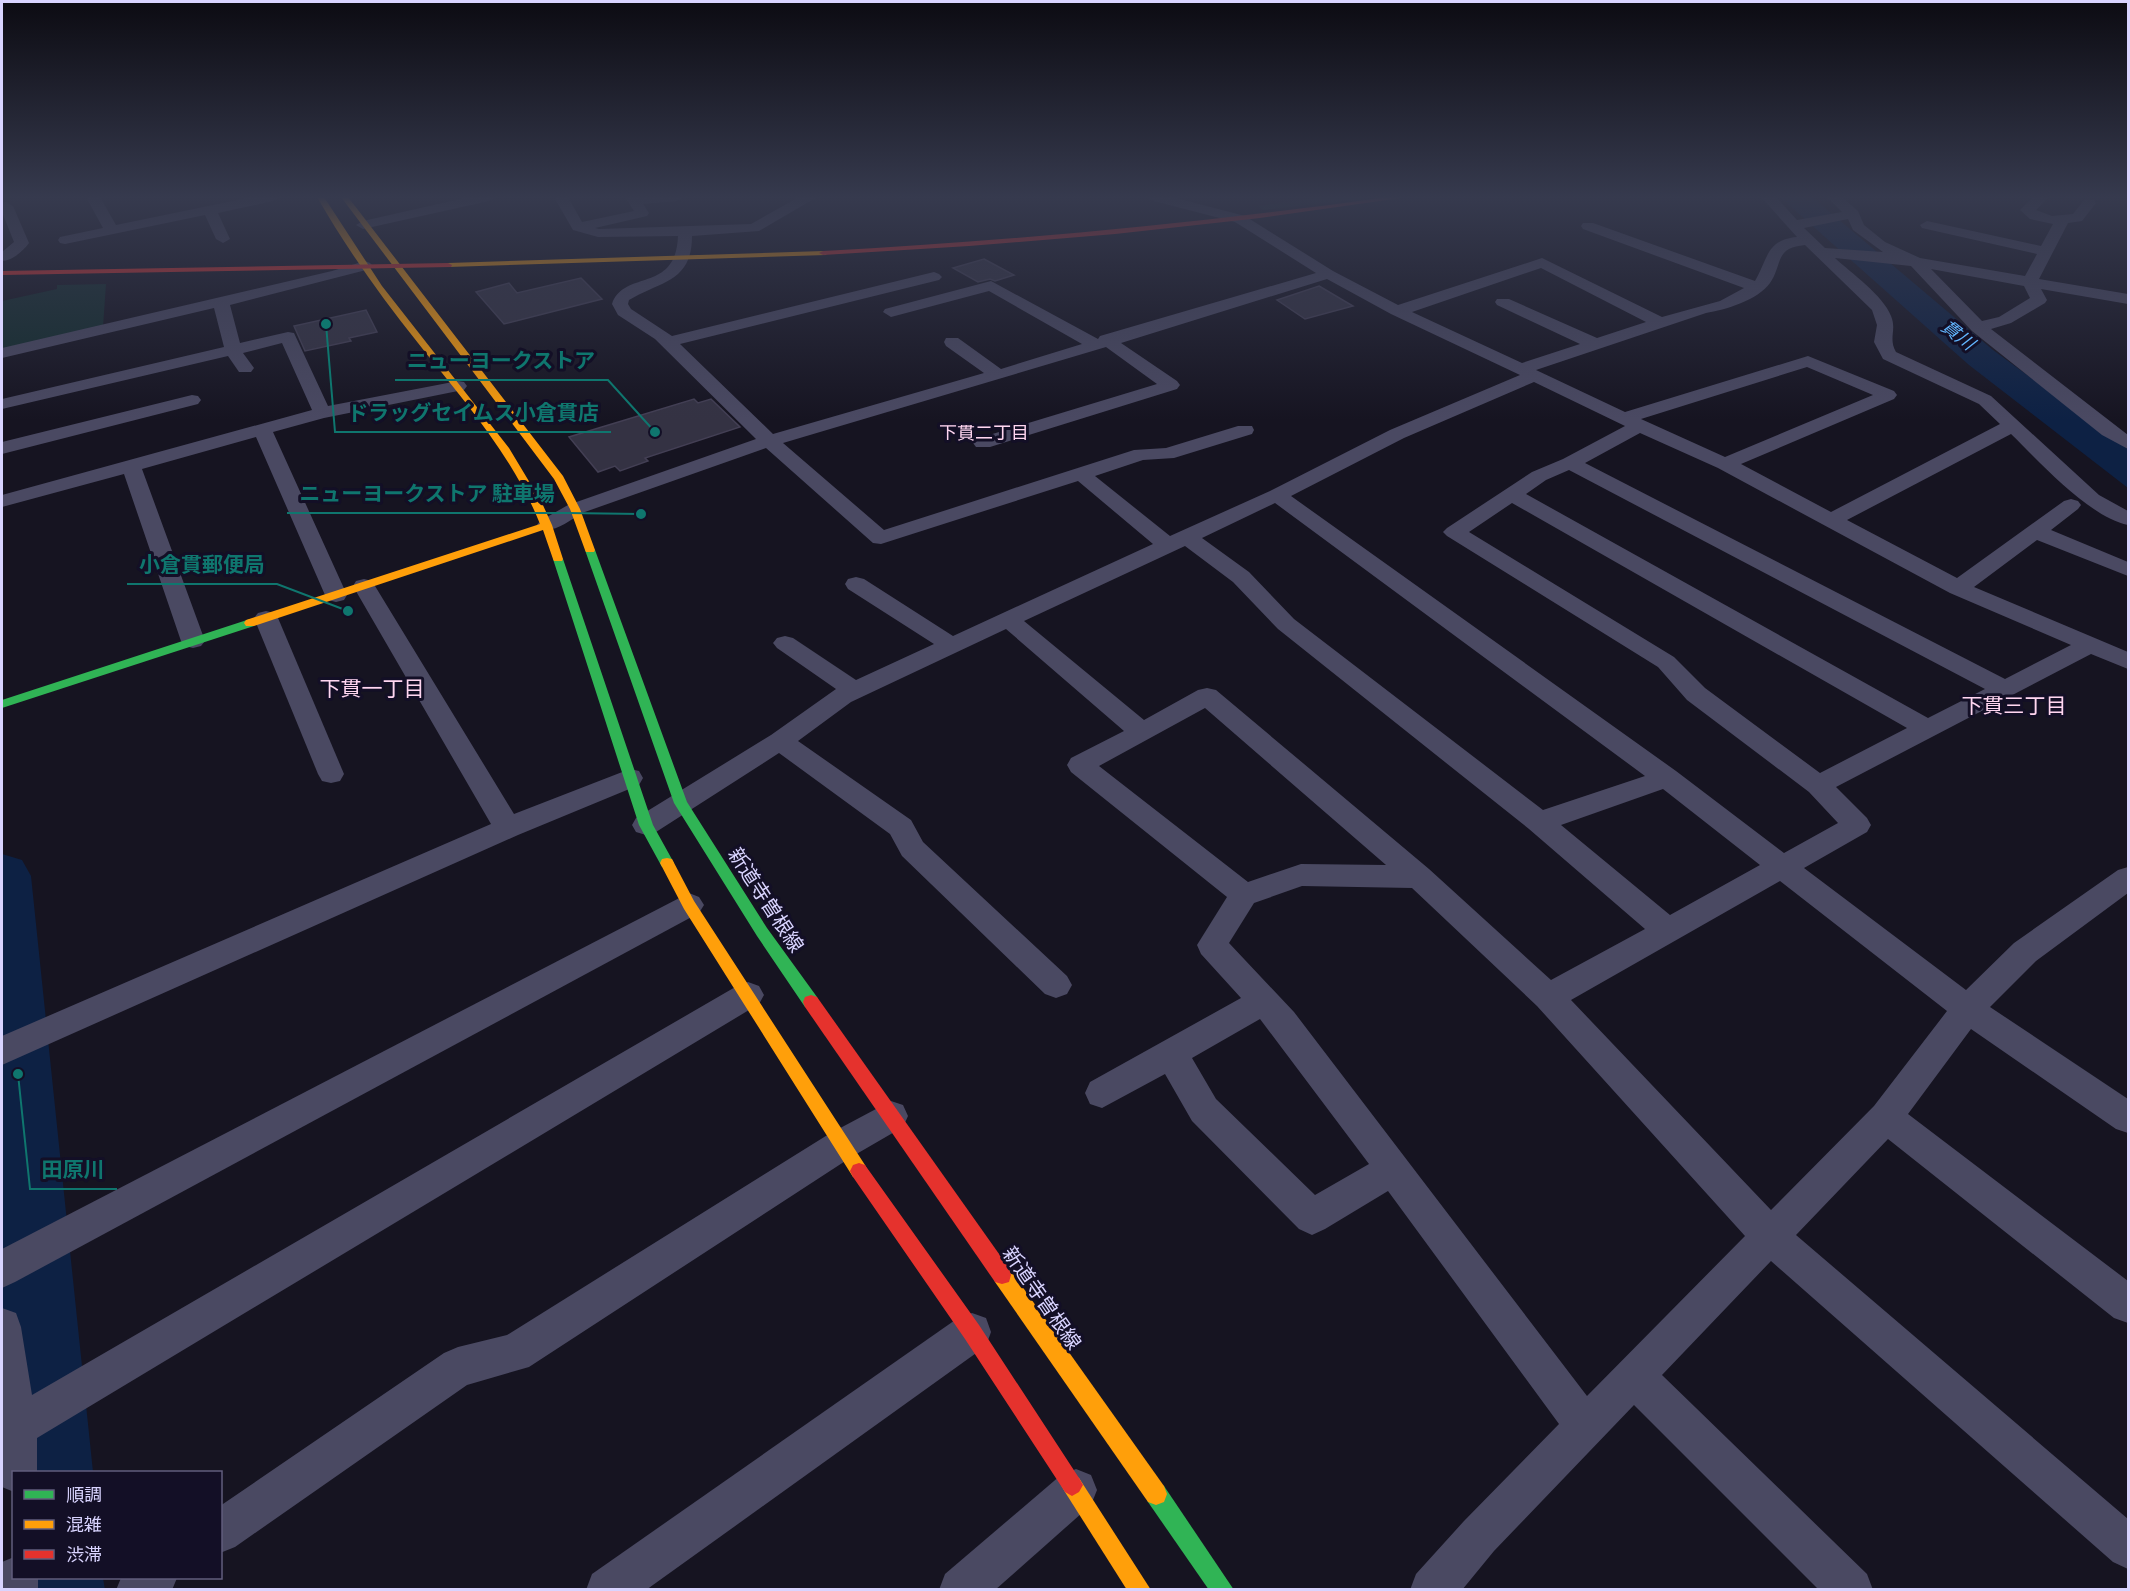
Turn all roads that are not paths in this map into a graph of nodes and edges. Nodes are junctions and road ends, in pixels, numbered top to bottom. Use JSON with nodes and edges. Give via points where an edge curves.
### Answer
{"nodes":[{"id":1,"x":93,"y":271,"type":"edge"},
{"id":2,"x":348,"y":271,"type":"edge"},
{"id":3,"x":369,"y":271,"type":"edge"},
{"id":4,"x":399,"y":271,"type":"edge"},
{"id":5,"x":676,"y":271,"type":"edge"},
{"id":6,"x":1324,"y":271,"type":"edge"},
{"id":7,"x":1517,"y":271,"type":"edge"},
{"id":8,"x":1559,"y":271,"type":"edge"},
{"id":9,"x":1713,"y":271,"type":"edge"},
{"id":10,"x":1767,"y":271,"type":"edge"},
{"id":11,"x":1842,"y":271,"type":"edge"},
{"id":12,"x":1925,"y":271,"type":"edge"},
{"id":13,"x":1971,"y":271,"type":"edge"},
{"id":14,"x":2035,"y":271,"type":"edge"},
{"id":15,"x":2,"y":273,"type":"edge"},
{"id":16,"x":1328,"y":274,"type":"junction"},
{"id":17,"x":934,"y":277,"type":"dead end"},
{"id":18,"x":2030,"y":281,"type":"junction"},
{"id":19,"x":1757,"y":287,"type":"junction"},
{"id":20,"x":2128,"y":299,"type":"edge"},
{"id":21,"x":221,"y":302,"type":"junction"},
{"id":22,"x":1503,"y":302,"type":"dead end"},
{"id":23,"x":1397,"y":311,"type":"junction"},
{"id":24,"x":891,"y":312,"type":"dead end"},
{"id":25,"x":1661,"y":322,"type":"junction"},
{"id":26,"x":1978,"y":327,"type":"junction"},
{"id":27,"x":669,"y":342,"type":"junction"},
{"id":28,"x":952,"y":342,"type":"dead end"},
{"id":29,"x":1100,"y":342,"type":"junction"},
{"id":30,"x":1595,"y":344,"type":"junction"},
{"id":31,"x":233,"y":350,"type":"junction"},
{"id":32,"x":2,"y":353,"type":"edge"},
{"id":33,"x":245,"y":368,"type":"dead end"},
{"id":34,"x":1527,"y":373,"type":"junction"},
{"id":35,"x":998,"y":375,"type":"junction"},
{"id":36,"x":458,"y":386,"type":"junction"},
{"id":37,"x":192,"y":400,"type":"dead end"},
{"id":38,"x":2,"y":404,"type":"edge"},
{"id":39,"x":322,"y":412,"type":"junction"},
{"id":40,"x":1633,"y":421,"type":"junction"},
{"id":41,"x":2013,"y":425,"type":"junction"},
{"id":42,"x":262,"y":429,"type":"junction"},
{"id":43,"x":1245,"y":430,"type":"dead end"},
{"id":44,"x":769,"y":441,"type":"junction"},
{"id":45,"x":982,"y":443,"type":"dead end"},
{"id":46,"x":2128,"y":443,"type":"edge"},
{"id":47,"x":2,"y":448,"type":"edge"},
{"id":48,"x":1570,"y":463,"type":"junction"},
{"id":49,"x":1725,"y":464,"type":"junction"},
{"id":50,"x":131,"y":465,"type":"junction"},
{"id":51,"x":1081,"y":474,"type":"junction"},
{"id":52,"x":1512,"y":494,"type":"junction"},
{"id":53,"x":1277,"y":495,"type":"junction"},
{"id":54,"x":2,"y":501,"type":"edge"},
{"id":55,"x":2071,"y":506,"type":"dead end"},
{"id":56,"x":575,"y":509,"type":"junction"},
{"id":57,"x":2128,"y":519,"type":"edge"},
{"id":58,"x":1832,"y":520,"type":"junction"},
{"id":59,"x":548,"y":525,"type":"junction"},
{"id":60,"x":2036,"y":531,"type":"junction"},
{"id":61,"x":1176,"y":540,"type":"junction"},
{"id":62,"x":2128,"y":570,"type":"edge"},
{"id":63,"x":856,"y":584,"type":"dead end"},
{"id":64,"x":364,"y":586,"type":"junction"},
{"id":65,"x":1958,"y":588,"type":"junction"},
{"id":66,"x":336,"y":595,"type":"junction"},
{"id":67,"x":266,"y":618,"type":"junction"},
{"id":68,"x":1008,"y":619,"type":"junction"},
{"id":69,"x":193,"y":641,"type":"junction"},
{"id":70,"x":785,"y":643,"type":"dead end"},
{"id":71,"x":2092,"y":644,"type":"junction"},
{"id":72,"x":951,"y":645,"type":"junction"},
{"id":73,"x":2128,"y":660,"type":"edge"},
{"id":74,"x":2005,"y":689,"type":"junction"},
{"id":75,"x":854,"y":690,"type":"junction"},
{"id":76,"x":2,"y":704,"type":"edge"},
{"id":77,"x":1928,"y":729,"type":"junction"},
{"id":78,"x":1142,"y":732,"type":"junction"},
{"id":79,"x":780,"y":741,"type":"junction"},
{"id":80,"x":331,"y":774,"type":"dead end"},
{"id":81,"x":1667,"y":777,"type":"junction"},
{"id":82,"x":630,"y":778,"type":"junction"},
{"id":83,"x":1818,"y":785,"type":"junction"},
{"id":84,"x":681,"y":803,"type":"junction"},
{"id":85,"x":1539,"y":822,"type":"junction"},
{"id":86,"x":646,"y":825,"type":"junction"},
{"id":87,"x":508,"y":828,"type":"junction"},
{"id":88,"x":1782,"y":866,"type":"junction"},
{"id":89,"x":1419,"y":877,"type":"junction"},
{"id":90,"x":2128,"y":878,"type":"edge"},
{"id":91,"x":1244,"y":895,"type":"junction"},
{"id":92,"x":689,"y":905,"type":"junction"},
{"id":93,"x":1667,"y":930,"type":"junction"},
{"id":94,"x":1056,"y":985,"type":"dead end"},
{"id":95,"x":748,"y":995,"type":"junction"},
{"id":96,"x":1548,"y":997,"type":"junction"},
{"id":97,"x":1263,"y":1000,"type":"junction"},
{"id":98,"x":1967,"y":1009,"type":"junction"},
{"id":99,"x":2,"y":1051,"type":"edge"},
{"id":100,"x":1172,"y":1053,"type":"junction"},
{"id":101,"x":1102,"y":1093,"type":"dead end"},
{"id":102,"x":891,"y":1116,"type":"junction"},
{"id":103,"x":1886,"y":1117,"type":"junction"},
{"id":104,"x":2128,"y":1118,"type":"edge"},
{"id":105,"x":841,"y":1145,"type":"junction"},
{"id":106,"x":1393,"y":1169,"type":"junction"},
{"id":107,"x":1771,"y":1237,"type":"junction"},
{"id":108,"x":2,"y":1269,"type":"edge"},
{"id":109,"x":2128,"y":1304,"type":"edge"},
{"id":110,"x":2,"y":1327,"type":"edge"},
{"id":111,"x":972,"y":1332,"type":"junction"},
{"id":112,"x":1634,"y":1376,"type":"junction"},
{"id":113,"x":1585,"y":1426,"type":"junction"},
{"id":114,"x":13,"y":1452,"type":"edge"},
{"id":115,"x":1076,"y":1490,"type":"junction"},
{"id":116,"x":222,"y":1531,"type":"edge"},
{"id":117,"x":2128,"y":1547,"type":"edge"},
{"id":118,"x":154,"y":1579,"type":"edge"},
{"id":119,"x":138,"y":1590,"type":"edge"},
{"id":120,"x":608,"y":1590,"type":"edge"},
{"id":121,"x":961,"y":1590,"type":"edge"},
{"id":122,"x":1140,"y":1590,"type":"edge"},
{"id":123,"x":1223,"y":1590,"type":"edge"},
{"id":124,"x":1432,"y":1590,"type":"edge"},
{"id":125,"x":1851,"y":1590,"type":"edge"}],
"edges":[{"from":1,"to":15,"type":"main road"},
{"from":2,"to":21,"type":"street"},
{"from":3,"to":36,"type":"main road"},
{"from":4,"to":56,"type":"main road","name":"新道寺曽根線","via":[[559,478]]},
{"from":5,"to":27,"type":"street","via":[[622,298],[620,304],[624,312]]},
{"from":6,"to":16,"type":"street"},
{"from":7,"to":23,"type":"street"},
{"from":8,"to":25,"type":"street"},
{"from":9,"to":19,"type":"street"},
{"from":10,"to":19,"type":"street"},
{"from":11,"to":41,"type":"street","via":[[1879,308],[1886,332],[1881,342],[1888,355],[1985,400]]},
{"from":12,"to":26,"type":"street"},
{"from":13,"to":18,"type":"street"},
{"from":14,"to":18,"type":"street"},
{"from":16,"to":23,"type":"street"},
{"from":16,"to":29,"type":"street"},
{"from":17,"to":27,"type":"street"},
{"from":18,"to":20,"type":"street"},
{"from":18,"to":26,"type":"street","via":[[2039,300],[2005,320]]},
{"from":19,"to":25,"type":"street","via":[[1725,305]]},
{"from":21,"to":31,"type":"street"},
{"from":21,"to":32,"type":"street"},
{"from":22,"to":30,"type":"street"},
{"from":23,"to":34,"type":"street"},
{"from":24,"to":29,"type":"street","via":[[991,286]]},
{"from":25,"to":30,"type":"street"},
{"from":26,"to":46,"type":"street"},
{"from":27,"to":44,"type":"street"},
{"from":28,"to":35,"type":"street"},
{"from":29,"to":35,"type":"street"},
{"from":29,"to":45,"type":"street","via":[[1171,385]]},
{"from":30,"to":34,"type":"street"},
{"from":31,"to":33,"type":"street"},
{"from":31,"to":38,"type":"street"},
{"from":31,"to":39,"type":"street","via":[[288,337]]},
{"from":34,"to":40,"type":"street"},
{"from":34,"to":53,"type":"street"},
{"from":35,"to":44,"type":"street"},
{"from":36,"to":39,"type":"street"},
{"from":36,"to":59,"type":"main road","via":[[520,472]]},
{"from":37,"to":47,"type":"street"},
{"from":39,"to":42,"type":"street"},
{"from":40,"to":48,"type":"street"},
{"from":40,"to":49,"type":"street"},
{"from":40,"to":49,"type":"street","via":[[1808,361],[1888,395]]},
{"from":41,"to":57,"type":"street","via":[[2092,499]]},
{"from":41,"to":58,"type":"street"},
{"from":42,"to":50,"type":"street"},
{"from":42,"to":66,"type":"street"},
{"from":43,"to":51,"type":"street","via":[[1167,454],[1141,454]]},
{"from":44,"to":51,"type":"street","via":[[881,538]]},
{"from":44,"to":56,"type":"street"},
{"from":48,"to":52,"type":"street","via":[[1539,476]]},
{"from":48,"to":74,"type":"street"},
{"from":49,"to":58,"type":"street"},
{"from":50,"to":54,"type":"street"},
{"from":50,"to":69,"type":"street"},
{"from":51,"to":61,"type":"street"},
{"from":52,"to":77,"type":"street"},
{"from":52,"to":83,"type":"street","via":[[1454,532],[1666,662],[1696,694]]},
{"from":53,"to":61,"type":"street"},
{"from":53,"to":81,"type":"street"},
{"from":55,"to":60,"type":"street"},
{"from":56,"to":59,"type":"street"},
{"from":56,"to":84,"type":"main road","name":"新道寺曽根線"},
{"from":58,"to":65,"type":"street"},
{"from":59,"to":64,"type":"main road"},
{"from":59,"to":82,"type":"main road"},
{"from":60,"to":62,"type":"street"},
{"from":60,"to":65,"type":"street"},
{"from":61,"to":68,"type":"street"},
{"from":61,"to":85,"type":"street","via":[[1241,577],[1286,624]]},
{"from":63,"to":72,"type":"street"},
{"from":64,"to":66,"type":"main road"},
{"from":64,"to":87,"type":"street"},
{"from":65,"to":71,"type":"street"},
{"from":66,"to":67,"type":"main road"},
{"from":67,"to":69,"type":"main road"},
{"from":67,"to":80,"type":"street"},
{"from":68,"to":72,"type":"street"},
{"from":68,"to":78,"type":"street"},
{"from":69,"to":76,"type":"main road"},
{"from":70,"to":75,"type":"street"},
{"from":71,"to":73,"type":"street"},
{"from":71,"to":74,"type":"street"},
{"from":72,"to":75,"type":"street"},
{"from":74,"to":77,"type":"street"},
{"from":75,"to":79,"type":"street"},
{"from":77,"to":83,"type":"street"},
{"from":78,"to":89,"type":"street","via":[[1206,696]]},
{"from":78,"to":91,"type":"street","via":[[1080,765]]},
{"from":79,"to":84,"type":"street"},
{"from":79,"to":94,"type":"street","via":[[901,827],[912,849]]},
{"from":81,"to":85,"type":"street"},
{"from":81,"to":88,"type":"street"},
{"from":82,"to":86,"type":"main road"},
{"from":82,"to":87,"type":"street"},
{"from":83,"to":88,"type":"street","via":[[1857,825]]},
{"from":84,"to":86,"type":"street"},
{"from":84,"to":102,"type":"main road","name":"新道寺曽根線","via":[[762,932]]},
{"from":85,"to":93,"type":"street"},
{"from":86,"to":92,"type":"main road"},
{"from":87,"to":99,"type":"street"},
{"from":88,"to":93,"type":"street"},
{"from":88,"to":98,"type":"street"},
{"from":89,"to":91,"type":"street","via":[[1301,875]]},
{"from":89,"to":96,"type":"street"},
{"from":90,"to":98,"type":"street","via":[[2025,952]]},
{"from":91,"to":97,"type":"street","via":[[1212,945]]},
{"from":92,"to":95,"type":"main road"},
{"from":92,"to":108,"type":"street"},
{"from":93,"to":96,"type":"street"},
{"from":95,"to":105,"type":"main road"},
{"from":95,"to":114,"type":"street"},
{"from":96,"to":107,"type":"street"},
{"from":97,"to":100,"type":"street"},
{"from":97,"to":106,"type":"street"},
{"from":98,"to":103,"type":"street"},
{"from":98,"to":104,"type":"street"},
{"from":100,"to":101,"type":"street"},
{"from":100,"to":106,"type":"street","via":[[1204,1110],[1312,1217]]},
{"from":102,"to":105,"type":"street"},
{"from":102,"to":123,"type":"main road","name":"新道寺曽根線"},
{"from":103,"to":107,"type":"street"},
{"from":103,"to":109,"type":"street"},
{"from":105,"to":111,"type":"main road"},
{"from":105,"to":116,"type":"street","via":[[515,1353],[458,1367]]},
{"from":106,"to":113,"type":"street"},
{"from":107,"to":112,"type":"street"},
{"from":107,"to":117,"type":"street"},
{"from":110,"to":114,"type":"street"},
{"from":111,"to":115,"type":"main road"},
{"from":111,"to":120,"type":"street"},
{"from":112,"to":113,"type":"street"},
{"from":112,"to":125,"type":"street"},
{"from":113,"to":124,"type":"street"},
{"from":115,"to":121,"type":"street"},
{"from":115,"to":122,"type":"main road"},
{"from":118,"to":119,"type":"street"}]}
